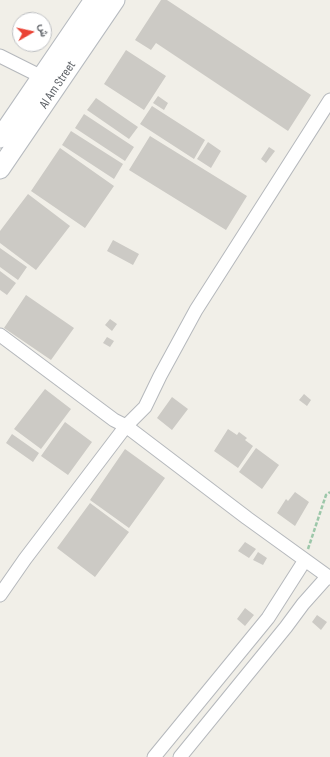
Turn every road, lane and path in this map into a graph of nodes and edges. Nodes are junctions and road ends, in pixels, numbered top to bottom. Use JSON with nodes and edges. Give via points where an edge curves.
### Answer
{"nodes":[{"id":1,"x":94,"y":0,"type":"edge"},
{"id":2,"x":115,"y":0,"type":"edge"},
{"id":3,"x":0,"y":56,"type":"edge"},
{"id":4,"x":42,"y":77,"type":"junction"},
{"id":5,"x":330,"y":100,"type":"edge"},
{"id":6,"x":0,"y":138,"type":"edge"},
{"id":7,"x":0,"y":170,"type":"edge"},
{"id":8,"x":0,"y":335,"type":"edge"},
{"id":9,"x":126,"y":426,"type":"junction"},
{"id":10,"x":330,"y":492,"type":"edge"},
{"id":11,"x":305,"y":560,"type":"junction"},
{"id":12,"x":328,"y":577,"type":"edge"},
{"id":13,"x":0,"y":596,"type":"edge"},
{"id":14,"x":154,"y":757,"type":"edge"},
{"id":15,"x":180,"y":757,"type":"edge"}],
"edges":[{"from":1,"to":4,"type":"main road","name":"Al Am Street"},
{"from":2,"to":7,"type":"main road","name":"Al Am Street"},
{"from":3,"to":4,"type":"street"},
{"from":4,"to":6,"type":"main road","name":"Al Am Street"},
{"from":5,"to":9,"type":"street","via":[[196,310],[145,407]]},
{"from":8,"to":9,"type":"street","via":[[114,420]]},
{"from":9,"to":11,"type":"street"},
{"from":9,"to":13,"type":"street"},
{"from":10,"to":11,"type":"path","via":[[326,495]]},
{"from":11,"to":12,"type":"street"},
{"from":11,"to":14,"type":"street","via":[[268,618]]},
{"from":12,"to":15,"type":"street","via":[[303,604]]}]}
